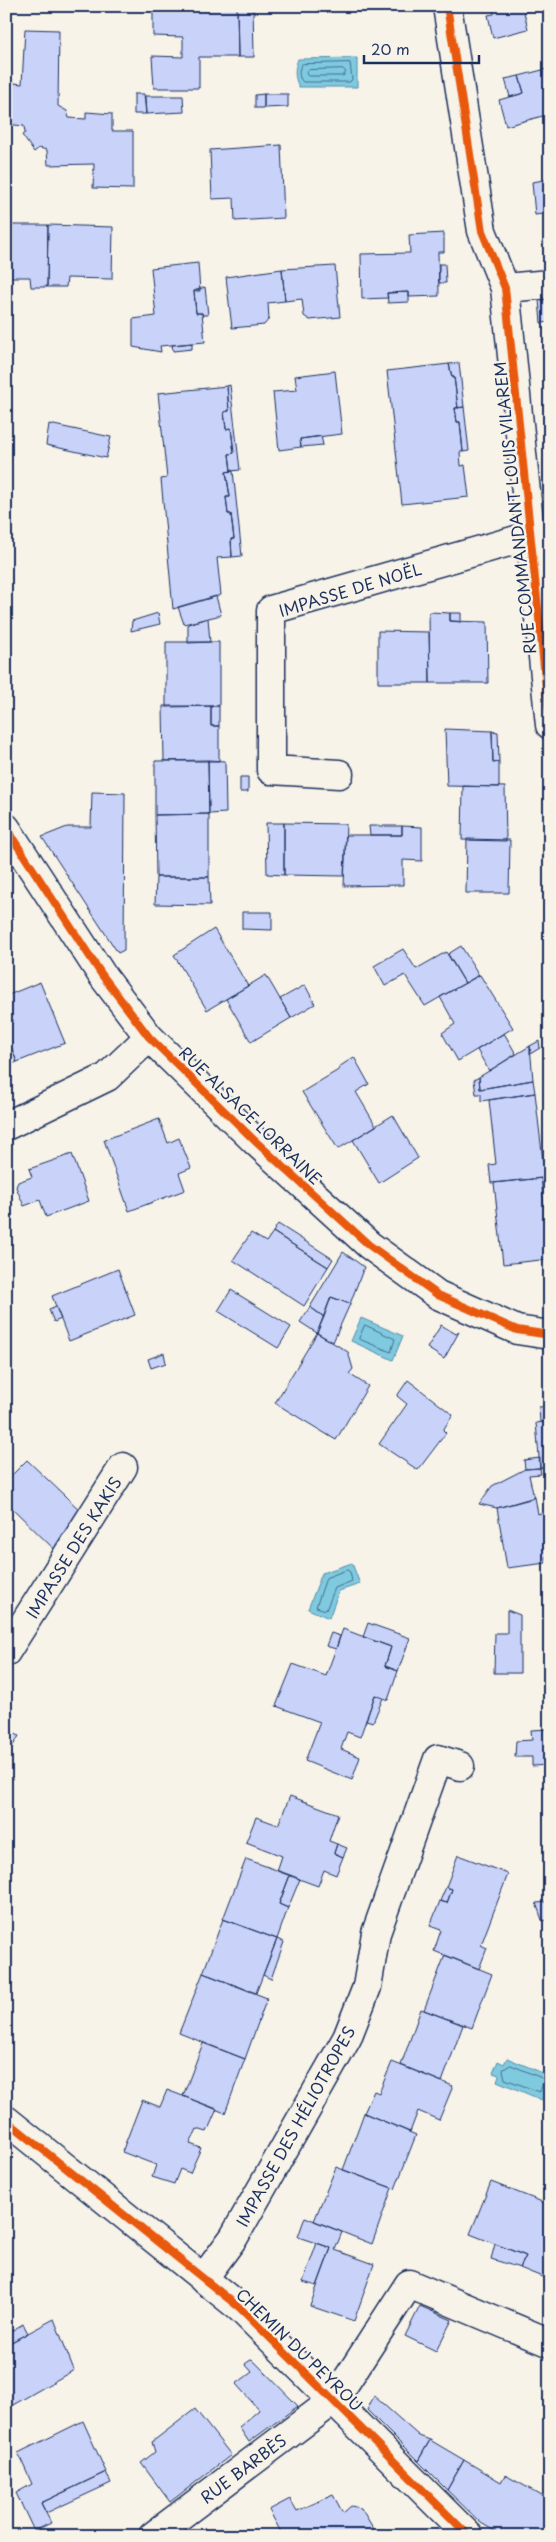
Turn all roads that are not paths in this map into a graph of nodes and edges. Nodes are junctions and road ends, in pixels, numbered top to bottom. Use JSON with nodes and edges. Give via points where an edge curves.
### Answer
{"nodes":[{"id":1,"x":447,"y":6,"type":"edge"},
{"id":2,"x":550,"y":284,"type":"edge"},
{"id":3,"x":505,"y":288,"type":"junction"},
{"id":4,"x":530,"y":536,"type":"junction"},
{"id":5,"x":550,"y":725,"type":"edge"},
{"id":6,"x":339,"y":774,"type":"dead end"},
{"id":7,"x":6,"y":828,"type":"edge"},
{"id":8,"x":149,"y":1036,"type":"junction"},
{"id":9,"x":6,"y":1126,"type":"edge"},
{"id":10,"x":550,"y":1335,"type":"edge"},
{"id":11,"x":123,"y":1467,"type":"dead end"},
{"id":12,"x":6,"y":1652,"type":"edge"},
{"id":13,"x":460,"y":1766,"type":"dead end"},
{"id":14,"x":6,"y":2120,"type":"edge"},
{"id":15,"x":203,"y":2279,"type":"junction"},
{"id":16,"x":550,"y":2343,"type":"edge"},
{"id":17,"x":334,"y":2400,"type":"junction"},
{"id":18,"x":153,"y":2536,"type":"edge"},
{"id":19,"x":469,"y":2536,"type":"edge"}],
"edges":[{"from":1,"to":3,"type":"street","name":"RUE COMMANDANT LOUIS VILAREM","via":[[482,231]]},
{"from":2,"to":3,"type":"street"},
{"from":3,"to":4,"type":"street","name":"RUE COMMANDANT LOUIS VILAREM"},
{"from":4,"to":5,"type":"street","name":"RUE COMMANDANT LOUIS VILAREM"},
{"from":4,"to":6,"type":"street","name":"IMPASSE DE NOËL","via":[[271,610],[271,770]]},
{"from":7,"to":8,"type":"street","name":"RUE ALSACE LORRAINE","via":[[102,976]]},
{"from":8,"to":9,"type":"street","via":[[107,1077]]},
{"from":8,"to":10,"type":"street","name":"RUE ALSACE LORRAINE","via":[[254,1141],[370,1245],[438,1296],[518,1330]]},
{"from":11,"to":12,"type":"street","name":"IMPASSE DES KAKIS"},
{"from":13,"to":15,"type":"street","name":"IMPASSE DES HÉLIOTROPES","via":[[438,1759],[376,1933],[367,1987],[346,2038],[234,2237]]},
{"from":14,"to":15,"type":"street","name":"CHEMIN DU PEYROU"},
{"from":15,"to":17,"type":"street","name":"CHEMIN DU PEYROU","via":[[240,2308]]},
{"from":16,"to":17,"type":"street","via":[[409,2284]]},
{"from":17,"to":18,"type":"street","name":"RUE BARBÈS"},
{"from":17,"to":19,"type":"street","name":"CHEMIN DU PEYROU"}]}
